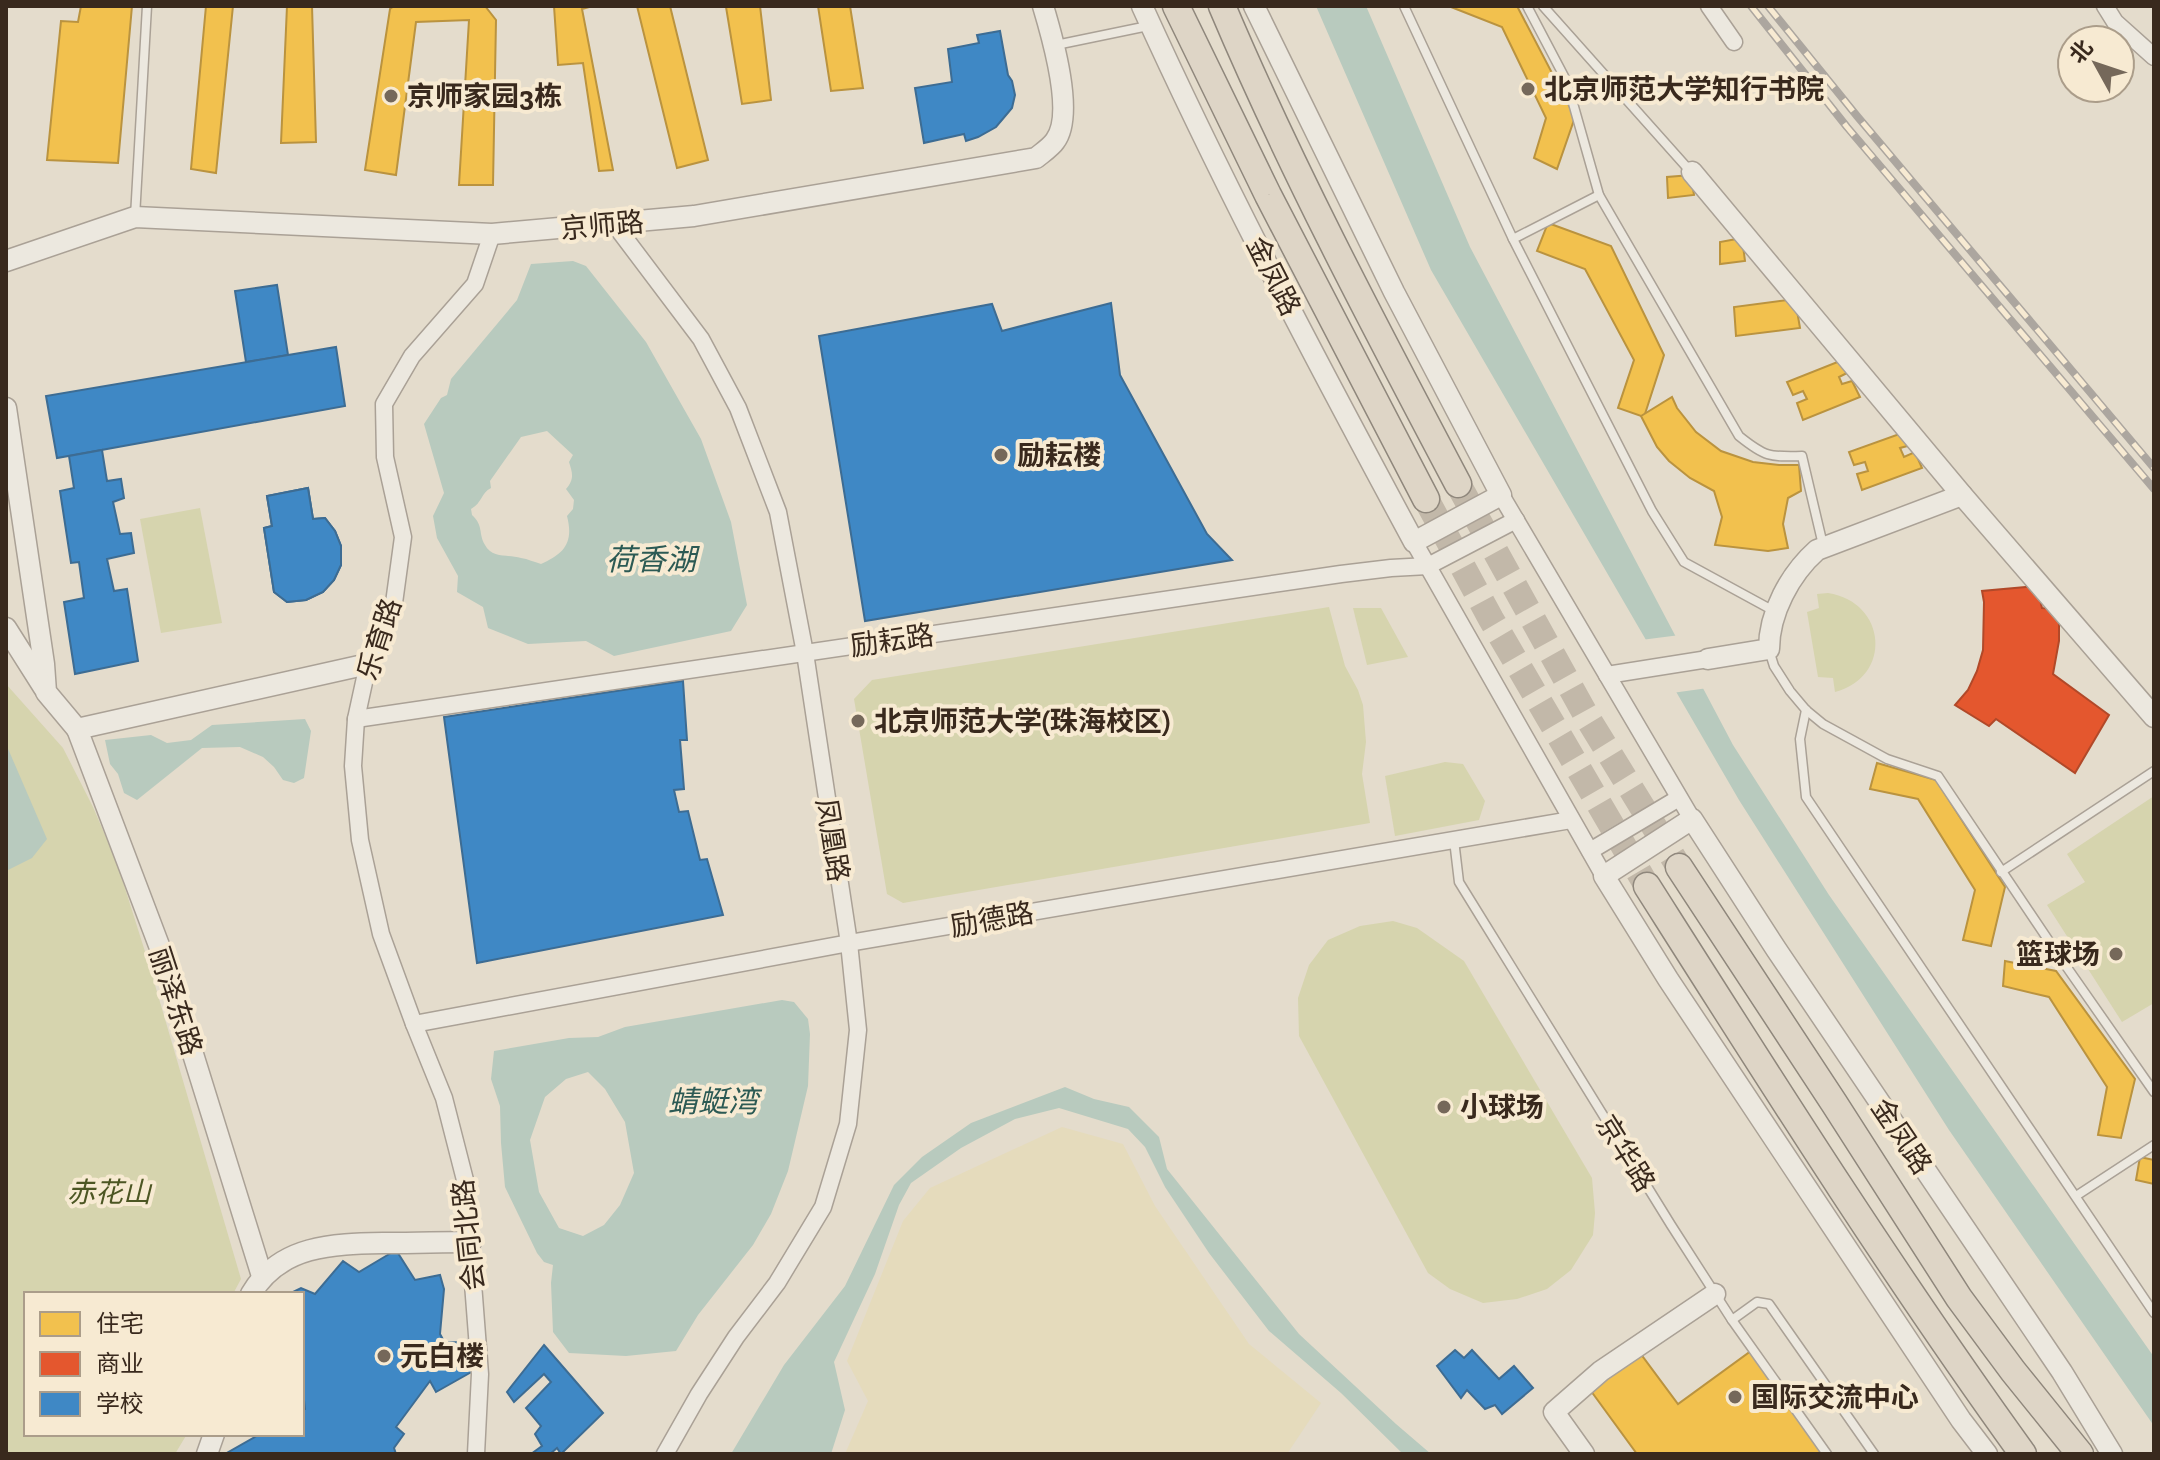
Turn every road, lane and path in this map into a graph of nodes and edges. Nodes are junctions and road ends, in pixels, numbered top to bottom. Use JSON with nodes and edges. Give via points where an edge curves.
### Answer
{"nodes":[{"id":1,"x":147,"y":6,"type":"edge"},
{"id":2,"x":1043,"y":6,"type":"edge"},
{"id":3,"x":1142,"y":6,"type":"edge"},
{"id":4,"x":1176,"y":6,"type":"edge"},
{"id":5,"x":1222,"y":6,"type":"edge"},
{"id":6,"x":1254,"y":6,"type":"edge"},
{"id":7,"x":1404,"y":6,"type":"edge"},
{"id":8,"x":1527,"y":6,"type":"edge"},
{"id":9,"x":1543,"y":6,"type":"edge"},
{"id":10,"x":1709,"y":6,"type":"edge"},
{"id":11,"x":2105,"y":6,"type":"edge"},
{"id":12,"x":1151,"y":26,"type":"junction"},
{"id":13,"x":1734,"y":42,"type":"dead end"},
{"id":14,"x":1055,"y":45,"type":"junction"},
{"id":15,"x":2154,"y":57,"type":"edge"},
{"id":16,"x":1692,"y":172,"type":"joint"},
{"id":17,"x":1599,"y":195,"type":"junction"},
{"id":18,"x":135,"y":217,"type":"junction"},
{"id":19,"x":615,"y":225,"type":"junction"},
{"id":20,"x":492,"y":234,"type":"junction"},
{"id":21,"x":1513,"y":239,"type":"junction"},
{"id":22,"x":6,"y":261,"type":"edge"},
{"id":23,"x":6,"y":408,"type":"edge"},
{"id":24,"x":1458,"y":484,"type":"tunnel mouth"},
{"id":25,"x":1501,"y":495,"type":"junction"},
{"id":26,"x":1962,"y":495,"type":"junction"},
{"id":27,"x":1426,"y":499,"type":"tunnel mouth"},
{"id":28,"x":1516,"y":520,"type":"junction"},
{"id":29,"x":1992,"y":530,"type":"joint"},
{"id":30,"x":1414,"y":542,"type":"junction"},
{"id":31,"x":1823,"y":546,"type":"junction"},
{"id":32,"x":1428,"y":566,"type":"junction"},
{"id":33,"x":1775,"y":612,"type":"junction"},
{"id":34,"x":6,"y":628,"type":"edge"},
{"id":35,"x":1769,"y":649,"type":"junction"},
{"id":36,"x":805,"y":653,"type":"junction"},
{"id":37,"x":1708,"y":659,"type":"joint"},
{"id":38,"x":368,"y":664,"type":"junction"},
{"id":39,"x":1607,"y":675,"type":"junction"},
{"id":40,"x":46,"y":692,"type":"junction"},
{"id":41,"x":1806,"y":710,"type":"junction"},
{"id":42,"x":2154,"y":717,"type":"edge"},
{"id":43,"x":356,"y":719,"type":"junction"},
{"id":44,"x":77,"y":729,"type":"junction"},
{"id":45,"x":2154,"y":771,"type":"edge"},
{"id":46,"x":1679,"y":798,"type":"junction"},
{"id":47,"x":1692,"y":819,"type":"junction"},
{"id":48,"x":1571,"y":820,"type":"junction"},
{"id":49,"x":1454,"y":839,"type":"junction"},
{"id":50,"x":1590,"y":851,"type":"junction"},
{"id":51,"x":1679,"y":867,"type":"tunnel mouth"},
{"id":52,"x":2001,"y":872,"type":"junction"},
{"id":53,"x":1604,"y":876,"type":"junction"},
{"id":54,"x":1647,"y":886,"type":"tunnel mouth"},
{"id":55,"x":849,"y":943,"type":"junction"},
{"id":56,"x":414,"y":1024,"type":"junction"},
{"id":57,"x":2154,"y":1092,"type":"edge"},
{"id":58,"x":2154,"y":1145,"type":"edge"},
{"id":59,"x":2076,"y":1196,"type":"junction"},
{"id":60,"x":471,"y":1242,"type":"junction"},
{"id":61,"x":256,"y":1285,"type":"edge"},
{"id":62,"x":1715,"y":1294,"type":"junction"},
{"id":63,"x":2154,"y":1313,"type":"edge"},
{"id":64,"x":1732,"y":1320,"type":"junction"},
{"id":65,"x":476,"y":1454,"type":"edge"},
{"id":66,"x":665,"y":1454,"type":"edge"},
{"id":67,"x":1584,"y":1454,"type":"edge"},
{"id":68,"x":1827,"y":1454,"type":"edge"},
{"id":69,"x":1874,"y":1454,"type":"edge"},
{"id":70,"x":1987,"y":1454,"type":"edge"},
{"id":71,"x":2023,"y":1454,"type":"edge"},
{"id":72,"x":2080,"y":1454,"type":"edge"},
{"id":73,"x":2112,"y":1454,"type":"edge"}],
"edges":[{"from":1,"to":18,"type":"lane"},
{"from":2,"to":14,"type":"street","name":"京师路"},
{"from":3,"to":12,"type":"street","name":"金凤路"},
{"from":4,"to":27,"type":"highway","name":"金凤路"},
{"from":5,"to":24,"type":"highway","via":[[1302,180]]},
{"from":6,"to":25,"type":"street"},
{"from":7,"to":21,"type":"lane"},
{"from":8,"to":17,"type":"lane","via":[[1567,82]]},
{"from":9,"to":16,"type":"lane"},
{"from":10,"to":13,"type":"street"},
{"from":11,"to":15,"type":"street"},
{"from":12,"to":14,"type":"lane"},
{"from":12,"to":30,"type":"street","name":"金凤路","via":[[1220,172]]},
{"from":14,"to":19,"type":"street","name":"京师路","via":[[1064,117],[1056,141],[1036,158]]},
{"from":16,"to":26,"type":"street"},
{"from":17,"to":21,"type":"lane"},
{"from":17,"to":31,"type":"lane","via":[[1739,436],[1772,457],[1802,456]]},
{"from":18,"to":20,"type":"street","name":"京师路"},
{"from":18,"to":22,"type":"street","name":"京师路"},
{"from":19,"to":20,"type":"street","name":"京师路"},
{"from":19,"to":36,"type":"street","name":"凤凰路","via":[[701,339],[738,408],[778,512]]},
{"from":20,"to":38,"type":"street","name":"乐育路","via":[[475,284],[412,356],[384,404],[385,457],[403,537],[394,603]]},
{"from":21,"to":33,"type":"lane","via":[[1652,511],[1684,562]]},
{"from":23,"to":40,"type":"street"},
{"from":25,"to":28,"type":"street"},
{"from":25,"to":30,"type":"street"},
{"from":26,"to":29,"type":"lane"},
{"from":26,"to":31,"type":"street"},
{"from":28,"to":32,"type":"street"},
{"from":28,"to":39,"type":"street"},
{"from":29,"to":42,"type":"street"},
{"from":30,"to":32,"type":"street"},
{"from":31,"to":33,"type":"street","via":[[1804,563]]},
{"from":32,"to":36,"type":"street","name":"励耘路","via":[[1341,574]]},
{"from":32,"to":48,"type":"street"},
{"from":33,"to":35,"type":"street"},
{"from":34,"to":40,"type":"street"},
{"from":35,"to":37,"type":"street"},
{"from":35,"to":41,"type":"lane","via":[[1780,677]]},
{"from":36,"to":43,"type":"street","name":"励耘路"},
{"from":36,"to":55,"type":"street","name":"凤凰路"},
{"from":37,"to":39,"type":"street"},
{"from":38,"to":43,"type":"street","name":"乐育路"},
{"from":38,"to":44,"type":"street"},
{"from":39,"to":46,"type":"street"},
{"from":40,"to":44,"type":"street","name":"丽泽东路"},
{"from":41,"to":52,"type":"lane","via":[[1887,759],[1938,776]]},
{"from":41,"to":59,"type":"lane","via":[[1800,739],[1806,797]]},
{"from":43,"to":56,"type":"street","name":"乐育路","via":[[353,766],[360,840],[381,934]]},
{"from":44,"to":61,"type":"street","name":"丽泽东路","via":[[160,948]]},
{"from":45,"to":52,"type":"lane"},
{"from":46,"to":47,"type":"street"},
{"from":46,"to":50,"type":"street"},
{"from":47,"to":53,"type":"street"},
{"from":47,"to":73,"type":"street","name":"金凤路"},
{"from":48,"to":49,"type":"street","name":"励德路"},
{"from":48,"to":50,"type":"street"},
{"from":49,"to":55,"type":"street","name":"励德路"},
{"from":49,"to":62,"type":"lane","name":"京华路","via":[[1459,882]]},
{"from":50,"to":53,"type":"street"},
{"from":51,"to":72,"type":"highway","name":"金凤路","via":[[1959,1298]]},
{"from":52,"to":57,"type":"lane"},
{"from":53,"to":70,"type":"street"},
{"from":54,"to":71,"type":"highway","via":[[1930,1322]]},
{"from":55,"to":56,"type":"street","name":"励德路"},
{"from":55,"to":66,"type":"street","name":"凤凰路","via":[[858,1030],[848,1124],[823,1207]]},
{"from":56,"to":60,"type":"street","name":"会同北路","via":[[447,1112],[465,1180]]},
{"from":58,"to":59,"type":"lane"},
{"from":59,"to":63,"type":"lane"},
{"from":60,"to":61,"type":"street","name":"丽泽东路","via":[[319,1247],[291,1256]]},
{"from":60,"to":65,"type":"street","name":"会同北路","via":[[480,1374]]},
{"from":62,"to":64,"type":"lane","name":"京华路"},
{"from":62,"to":67,"type":"street","via":[[1601,1371],[1554,1412]]},
{"from":64,"to":68,"type":"lane","name":"京华路"},
{"from":64,"to":69,"type":"lane","via":[[1757,1302],[1769,1304]]}]}
